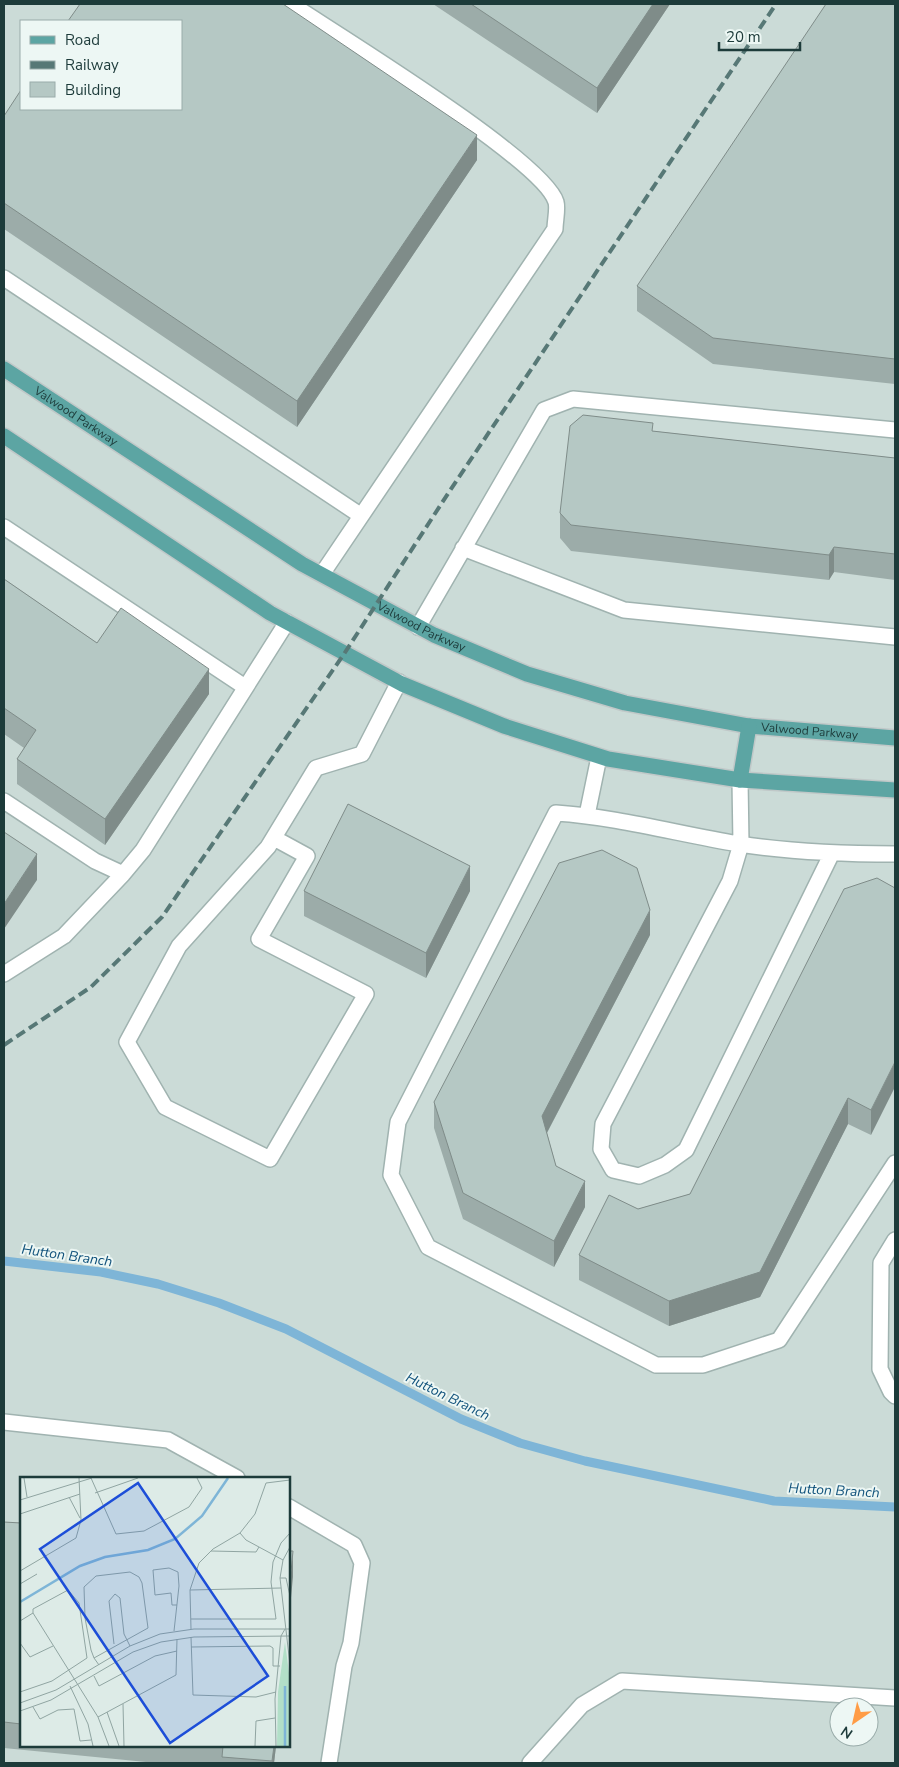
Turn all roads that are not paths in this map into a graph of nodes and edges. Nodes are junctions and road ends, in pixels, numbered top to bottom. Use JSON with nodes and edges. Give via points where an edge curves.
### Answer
{"nodes":[{"id":1,"x":291,"y":4,"type":"edge"},
{"id":2,"x":4,"y":278,"type":"edge"},
{"id":3,"x":4,"y":370,"type":"edge"},
{"id":4,"x":895,"y":430,"type":"edge"},
{"id":5,"x":4,"y":436,"type":"edge"},
{"id":6,"x":360,"y":516,"type":"junction"},
{"id":7,"x":4,"y":527,"type":"edge"},
{"id":8,"x":463,"y":548,"type":"junction"},
{"id":9,"x":322,"y":574,"type":"junction"},
{"id":10,"x":287,"y":622,"type":"junction"},
{"id":11,"x":418,"y":627,"type":"junction"},
{"id":12,"x":895,"y":637,"type":"edge"},
{"id":13,"x":398,"y":682,"type":"junction"},
{"id":14,"x":246,"y":687,"type":"junction"},
{"id":15,"x":749,"y":726,"type":"junction"},
{"id":16,"x":895,"y":738,"type":"edge"},
{"id":17,"x":599,"y":757,"type":"junction"},
{"id":18,"x":740,"y":780,"type":"junction"},
{"id":19,"x":895,"y":790,"type":"edge"},
{"id":20,"x":4,"y":801,"type":"edge"},
{"id":21,"x":587,"y":815,"type":"junction"},
{"id":22,"x":274,"y":838,"type":"junction"},
{"id":23,"x":741,"y":844,"type":"junction"},
{"id":24,"x":832,"y":854,"type":"junction"},
{"id":25,"x":895,"y":854,"type":"edge"},
{"id":26,"x":124,"y":874,"type":"junction"},
{"id":27,"x":4,"y":974,"type":"edge"},
{"id":28,"x":895,"y":1163,"type":"edge"},
{"id":29,"x":895,"y":1240,"type":"edge"},
{"id":30,"x":895,"y":1396,"type":"edge"},
{"id":31,"x":4,"y":1422,"type":"edge"},
{"id":32,"x":235,"y":1477,"type":"edge"},
{"id":33,"x":290,"y":1508,"type":"edge"},
{"id":34,"x":895,"y":1698,"type":"edge"},
{"id":35,"x":329,"y":1763,"type":"edge"},
{"id":36,"x":530,"y":1763,"type":"edge"}],
"edges":[{"from":1,"to":6,"type":"lane","via":[[467,120],[536,175],[556,202],[555,229]]},
{"from":2,"to":6,"type":"lane"},
{"from":3,"to":9,"type":"main road","name":"Valwood Parkway"},
{"from":4,"to":8,"type":"lane","via":[[572,399],[544,410]]},
{"from":5,"to":10,"type":"main road"},
{"from":6,"to":9,"type":"lane"},
{"from":7,"to":14,"type":"lane"},
{"from":8,"to":11,"type":"lane"},
{"from":8,"to":12,"type":"lane","via":[[624,610]]},
{"from":9,"to":11,"type":"main road","name":"Valwood Parkway"},
{"from":10,"to":13,"type":"main road"},
{"from":10,"to":14,"type":"lane"},
{"from":11,"to":15,"type":"main road","name":"Valwood Parkway","via":[[526,674],[625,703]]},
{"from":13,"to":17,"type":"main road","via":[[504,726]]},
{"from":13,"to":22,"type":"lane","via":[[362,754],[316,768]]},
{"from":14,"to":26,"type":"lane","via":[[143,850]]},
{"from":15,"to":16,"type":"main road","name":"Valwood Parkway"},
{"from":15,"to":18,"type":"main road"},
{"from":17,"to":18,"type":"main road"},
{"from":17,"to":21,"type":"lane"},
{"from":18,"to":19,"type":"main road"},
{"from":18,"to":23,"type":"lane"},
{"from":20,"to":26,"type":"lane","via":[[95,861]]},
{"from":21,"to":23,"type":"lane"},
{"from":21,"to":28,"type":"lane","via":[[556,813],[398,1122],[391,1175],[428,1247],[656,1365],[703,1365],[779,1340]]},
{"from":22,"to":22,"type":"lane","via":[[179,946],[127,1042],[165,1107],[270,1159],[366,994],[259,939],[307,856]]},
{"from":23,"to":24,"type":"lane"},
{"from":23,"to":24,"type":"lane","via":[[730,881],[603,1124],[601,1149],[613,1170],[639,1176],[665,1165],[686,1150]]},
{"from":24,"to":25,"type":"lane"},
{"from":26,"to":27,"type":"lane","via":[[64,936]]},
{"from":29,"to":30,"type":"lane","via":[[881,1263],[880,1369]]},
{"from":31,"to":32,"type":"lane","via":[[168,1440]]},
{"from":33,"to":35,"type":"lane","via":[[354,1545],[362,1563]]},
{"from":34,"to":36,"type":"lane","via":[[622,1681],[582,1705]]}]}
